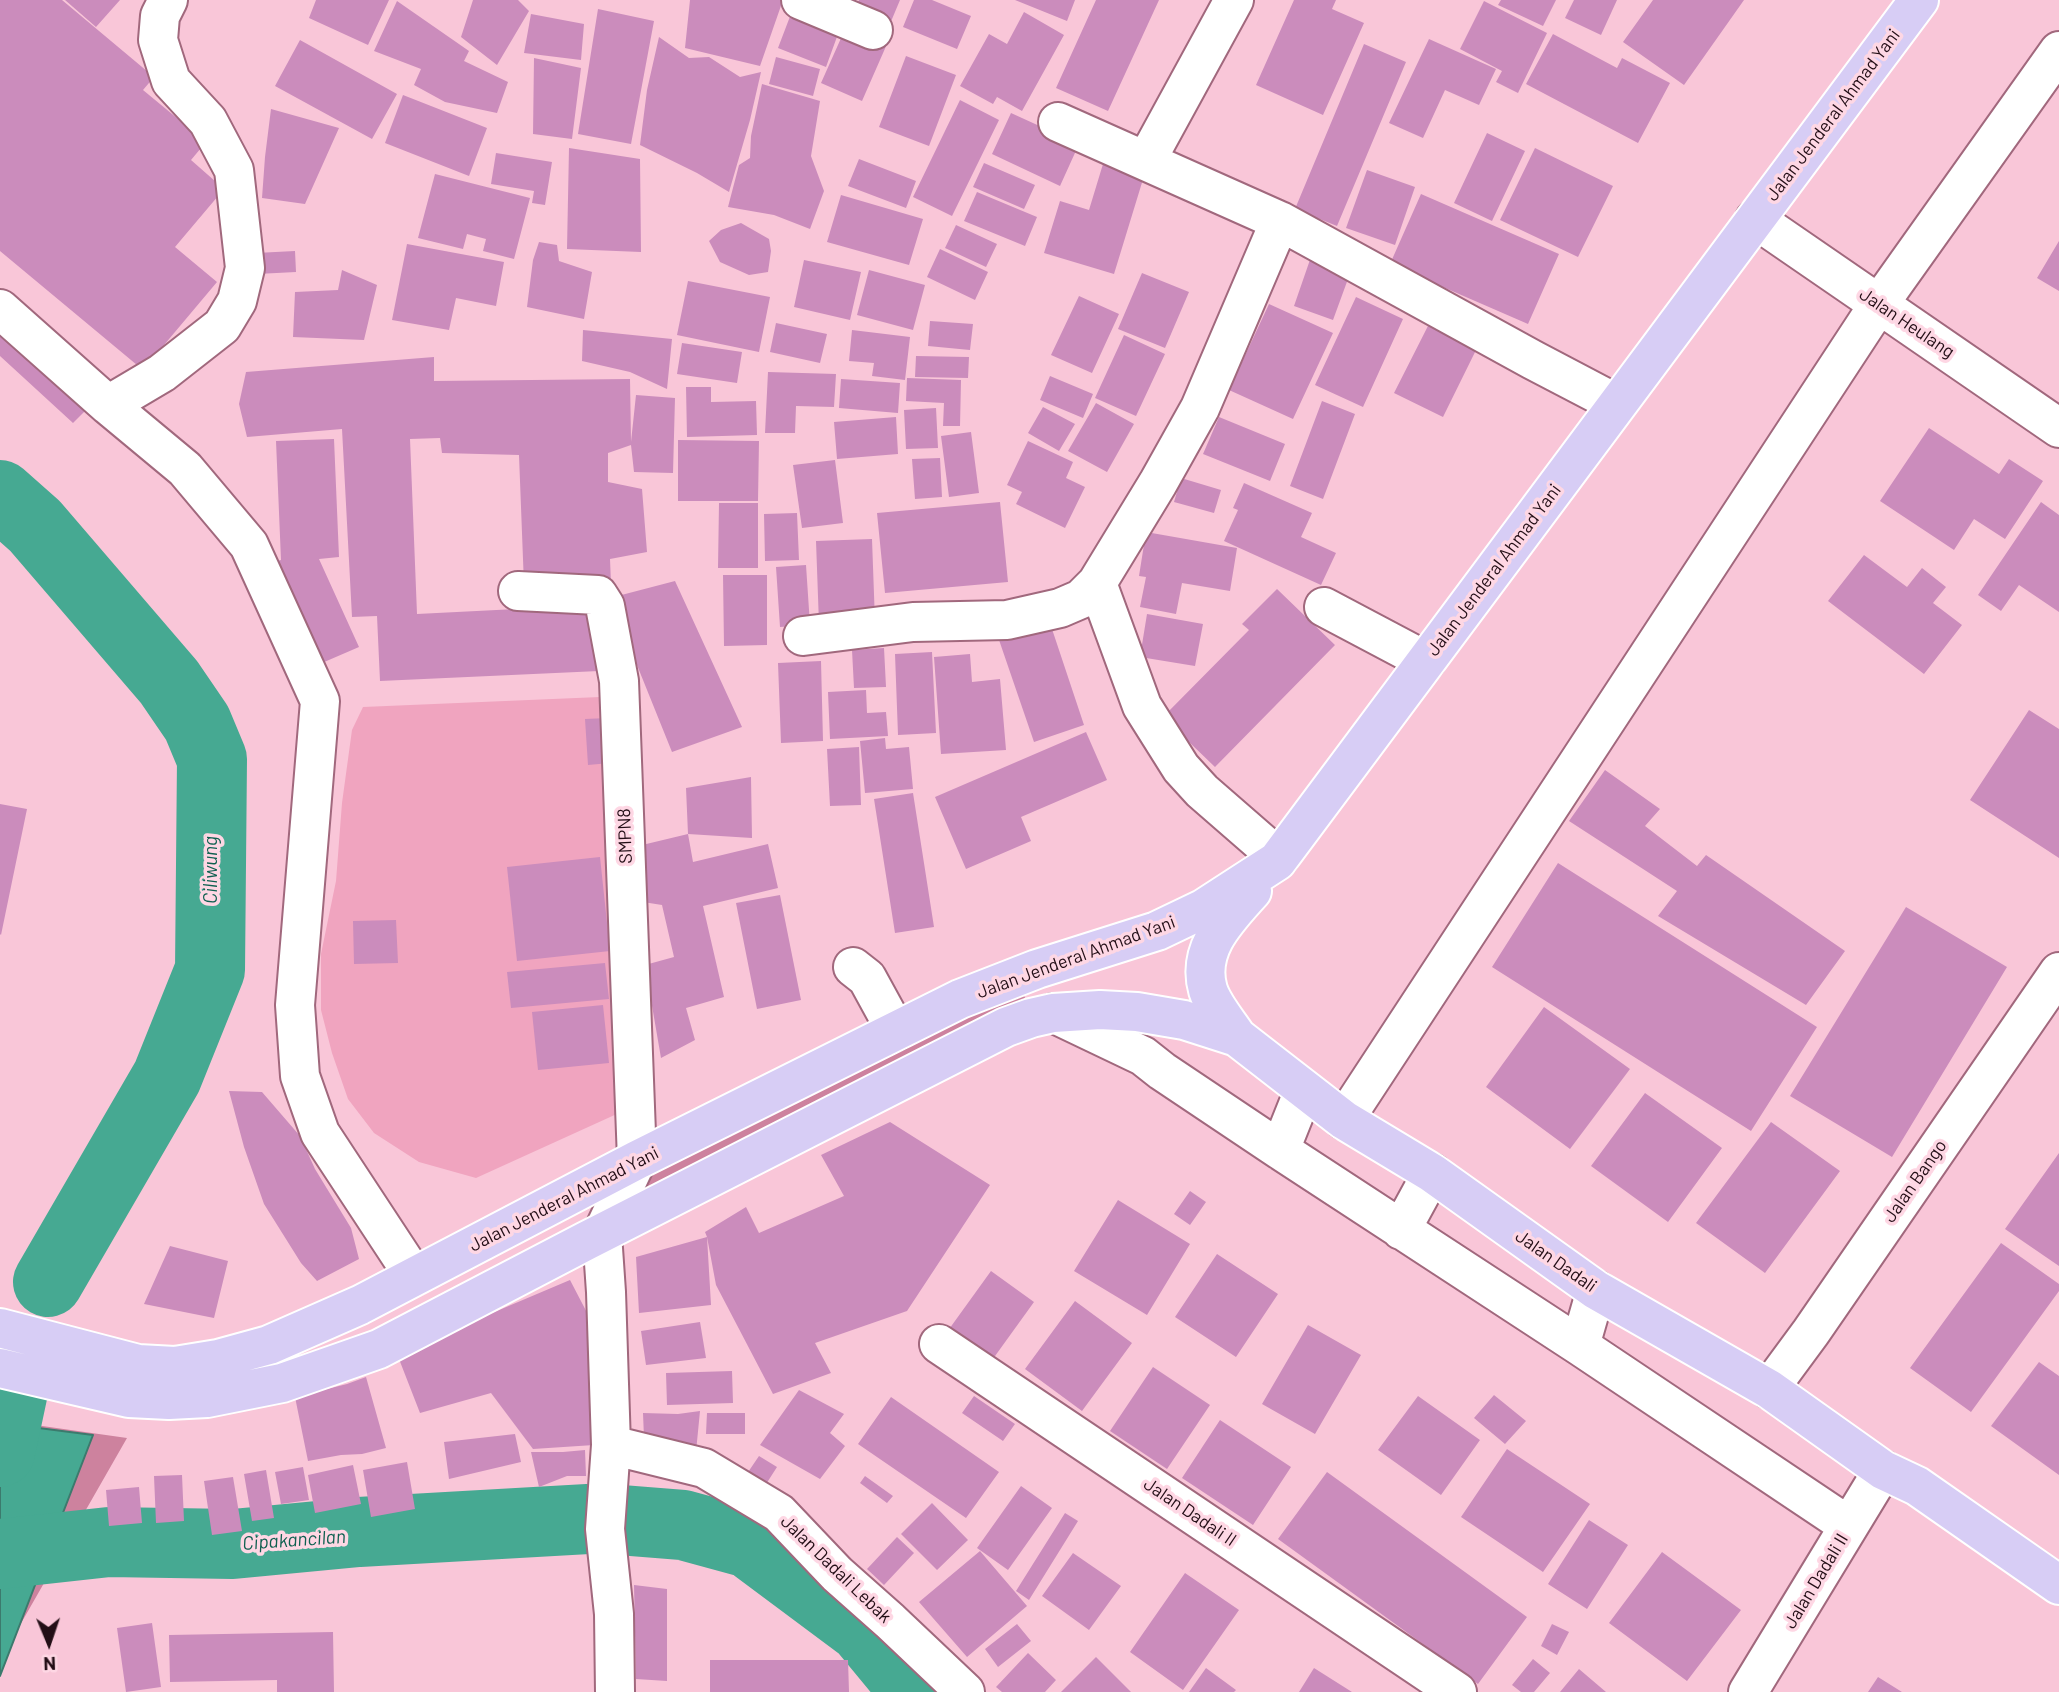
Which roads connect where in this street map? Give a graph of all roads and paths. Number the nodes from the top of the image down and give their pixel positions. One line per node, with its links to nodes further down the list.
1 (168, 0): 14 (street)
2 (802, 0): 5 (street)
3 (1234, 0): 8 (street)
4 (1911, 2): 9 (main road, Jalan Jenderal Ahmad Yani)
5 (873, 30)
6 (2059, 51): 11 (street)
7 (1058, 122): 8 (street)
8 (1146, 161): 10 (street)
9 (1755, 219): 11 (street, Jalan Heulang); 13 (main road, Jalan Jenderal Ahmad Yani)
10 (1280, 222): 13 (street); 16 (street)
11 (1879, 304): 15 (street, Jalan Heulang); 28 (street)
12 (0, 309): 14 (street)
13 (1617, 404): 20 (main road, Jalan Jenderal Ahmad Yani)
14 (108, 405): 34 (street)
15 (2059, 428)
16 (1097, 583): 19 (street); 21 (street)
17 (518, 591): 30 (street, SMPN8)
18 (1324, 607): 20 (street)
19 (803, 636)
20 (1426, 661): 21 (main road, Jalan Jenderal Ahmad Yani)
21 (1278, 860): 25 (main road, Jalan Jenderal Ahmad Yani); 26 (main road)
22 (853, 967): 25 (street)
23 (2059, 972): 43 (street, Jalan Bango)
24 (1042, 1016): 26 (main road, Jalan Dadali); 29 (street); 33 (main road, Jalan Jenderal Ahmad Yani)
25 (896, 1031): 30 (main road, Jalan Jenderal Ahmad Yani)
26 (1237, 1037): 27 (main road, Jalan Dadali)
27 (1304, 1090): 28 (main road, Jalan Dadali); 29 (street)
28 (1344, 1120): 31 (main road, Jalan Dadali)
29 (1280, 1150): 32 (street)
30 (637, 1160): 33 (street); 34 (main road, Jalan Jenderal Ahmad Yani)
31 (1432, 1173): 32 (street); 35 (main road, Jalan Dadali)
32 (1401, 1230): 39 (street)
33 (601, 1234): 40 (main road, Jalan Jenderal Ahmad Yani); 44 (street)
34 (414, 1276): 36 (main road, Jalan Jenderal Ahmad Yani)
35 (1596, 1290): 39 (street); 43 (main road, Jalan Dadali)
36 (360, 1305): 40 (main road); 42 (main road, Jalan Jenderal Ahmad Yani)
37 (0, 1328): 42 (main road, Jalan Jenderal Ahmad Yani)
38 (939, 1344): 48 (street, Jalan Dadali II)
39 (1580, 1346): 46 (street)
40 (379, 1349): 42 (main road, Jalan Jenderal Ahmad Yani)
41 (0, 1368): 42 (main road, Jalan Jenderal Ahmad Yani)
42 (81, 1369)
43 (1769, 1389): 45 (main road, Jalan Dadali)
44 (611, 1445): 49 (street); 50 (street, Jalan Dadali Lebak)
45 (1883, 1470): 46 (street, Jalan Dadali II); 47 (main road, Jalan Dadali)
46 (1849, 1526): 51 (street, Jalan Dadali II)
47 (2059, 1585)
48 (1443, 1688)
49 (615, 1692)
50 (965, 1692)
51 (1748, 1692)

